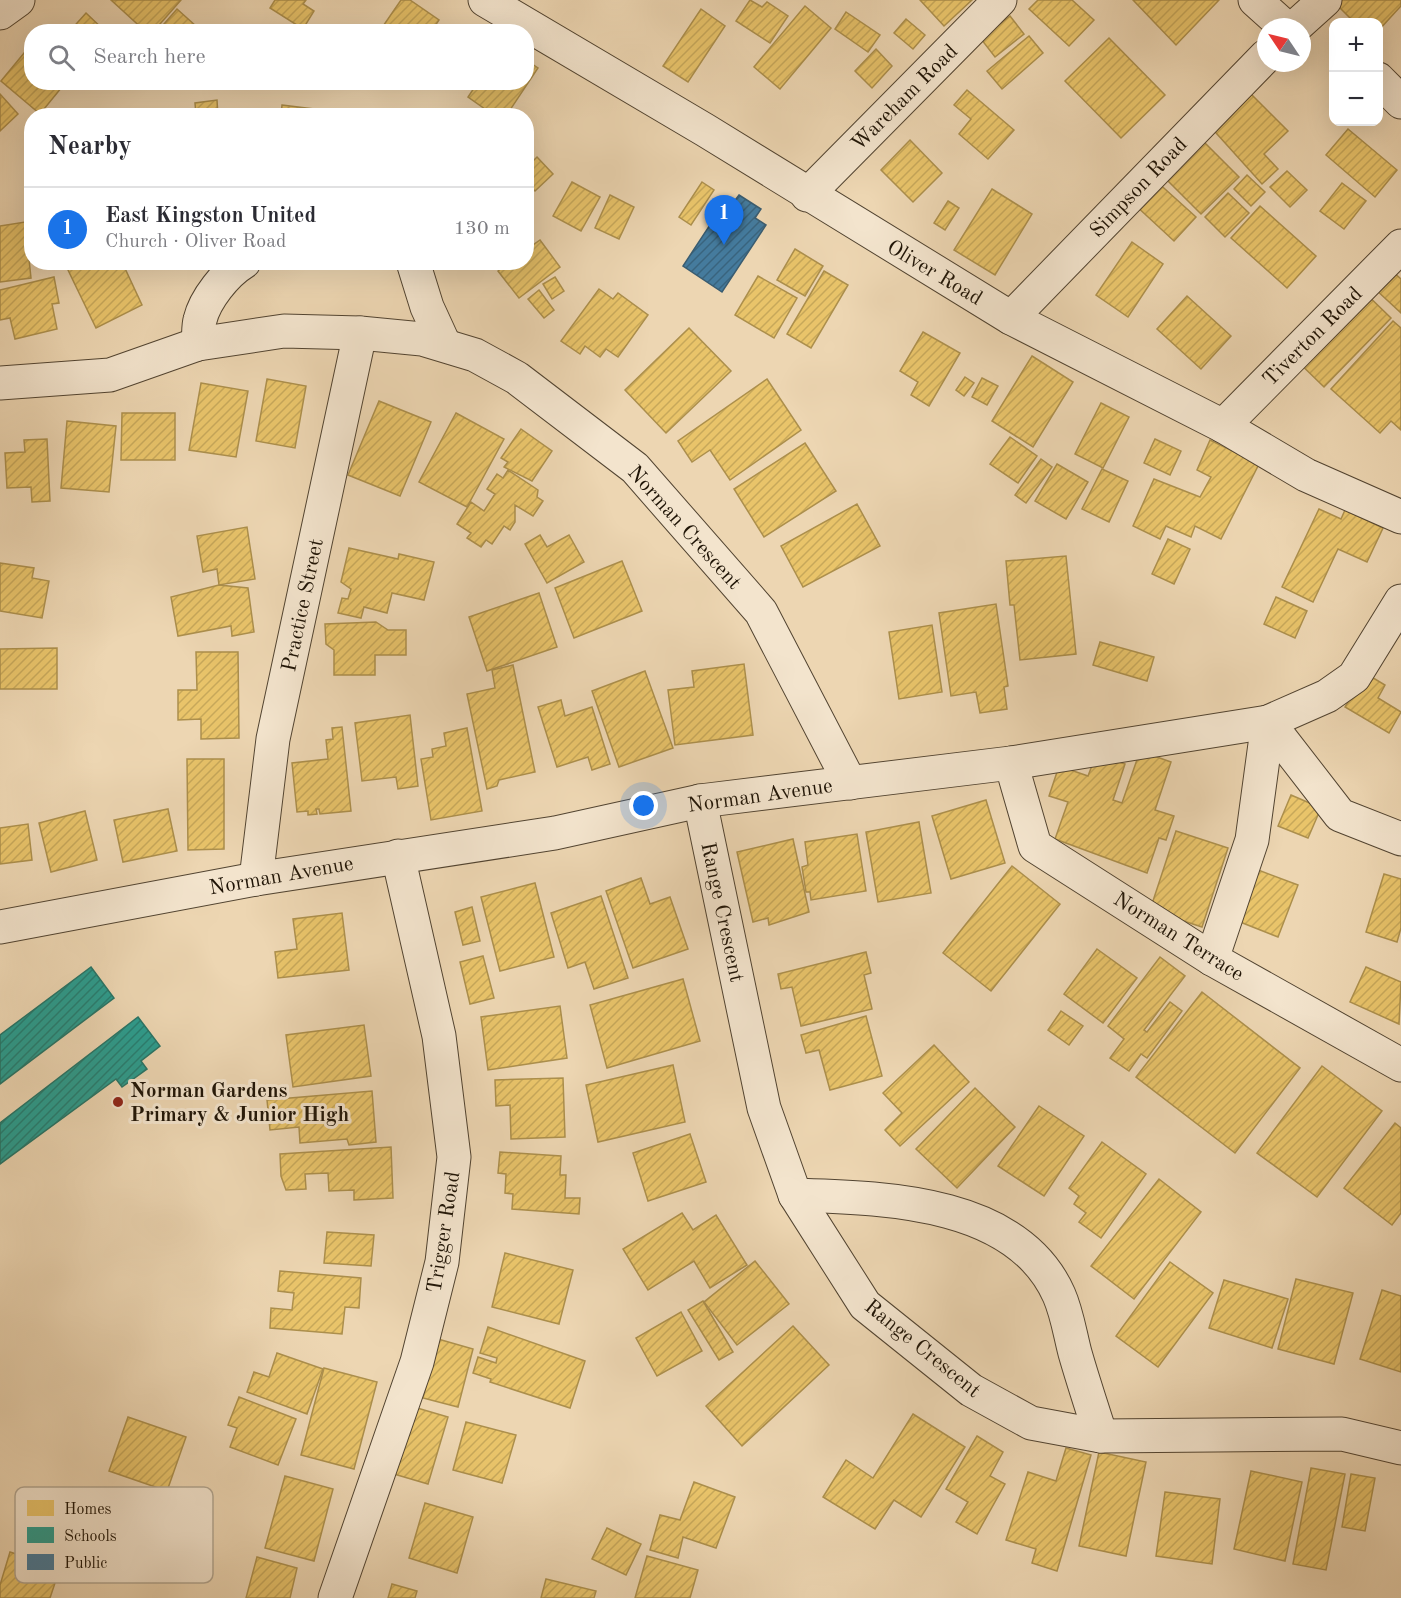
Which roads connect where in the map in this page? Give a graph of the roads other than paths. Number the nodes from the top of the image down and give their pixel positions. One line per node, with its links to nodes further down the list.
1 (18, 0): 5 (street)
2 (1000, 0): 12 (street, Wareham Road)
3 (1255, 0): 6 (street)
4 (492, 2): 7 (street, Oliver Road)
5 (0, 13)
6 (1304, 18)
7 (529, 24)
8 (534, 27): 12 (street, Oliver Road)
9 (1257, 65): 16 (street, Simpson Road)
10 (1383, 84): 11 (street)
11 (1401, 102)
12 (807, 195): 16 (street, Oliver Road)
13 (1401, 246): 21 (street, Tiverton Road)
14 (233, 270): 18 (street)
15 (415, 270): 19 (street)
16 (1011, 318): 21 (street, Oliver Road)
17 (360, 333): 18 (street, Norman Crescent); 19 (street, Norman Crescent); 30 (street, Practice Street)
18 (198, 344): 20 (street, Norman Crescent)
19 (444, 344): 26 (street, Norman Crescent)
20 (0, 383)
21 (1223, 426): 22 (street, Oliver Road)
22 (1401, 517)
23 (1401, 601): 24 (street, Norman Avenue)
24 (1268, 722): 25 (street, Norman Avenue); 28 (street); 32 (street)
25 (1011, 763): 26 (street, Norman Avenue); 32 (street, Norman Terrace)
26 (850, 783): 27 (street, Norman Avenue)
27 (700, 801): 29 (street, Norman Avenue); 34 (street, Range Crescent)
28 (1401, 839)
29 (398, 856): 30 (street, Norman Avenue); 37 (street, Trigger Road)
30 (256, 879): 31 (street, Norman Avenue)
31 (0, 927)
32 (1212, 959): 33 (street, Norman Terrace)
33 (1401, 1065)
34 (795, 1195): 35 (street, Range Crescent); 35 (street)
35 (1101, 1436): 36 (street, Range Crescent)
36 (1401, 1448)
37 (335, 1598)

